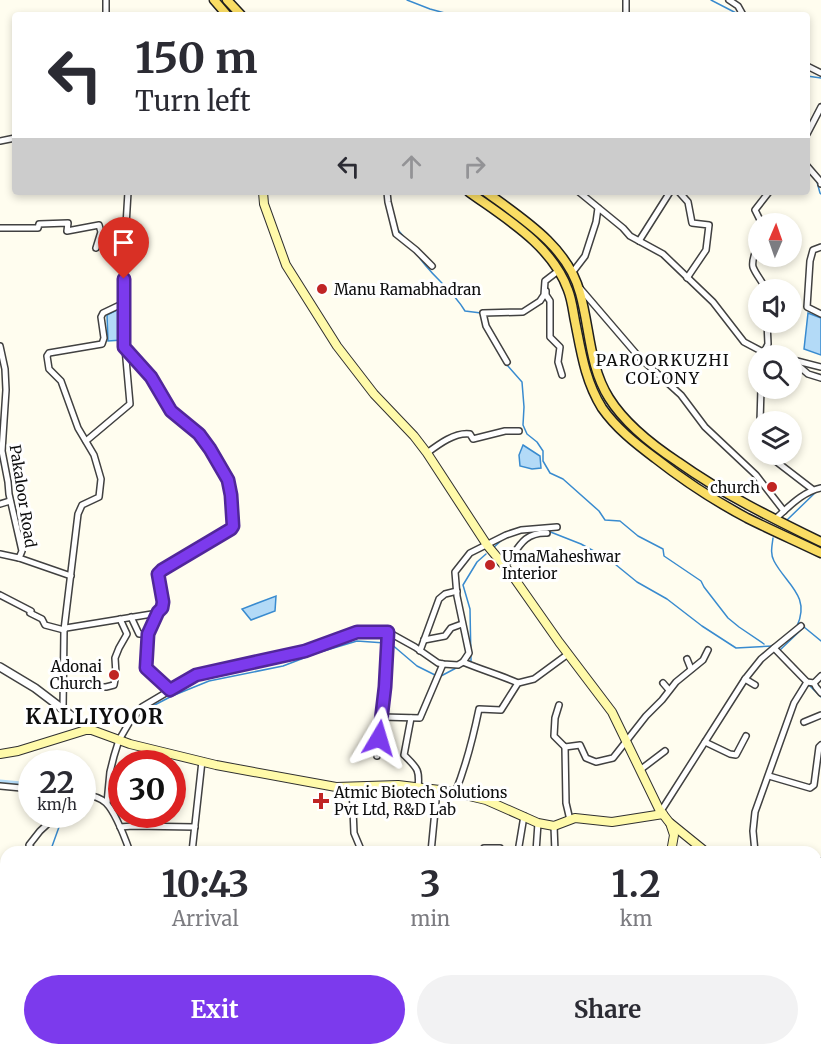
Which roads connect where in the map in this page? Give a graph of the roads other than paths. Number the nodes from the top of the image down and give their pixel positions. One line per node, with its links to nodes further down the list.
1 (214, 0): 4 (main road)
2 (227, 0): 5 (main road)
3 (729, 0): 6 (street)
4 (223, 12)
5 (238, 12)
6 (741, 12)
7 (821, 107): 8 (street)
8 (810, 128)
9 (810, 170): 10 (street)
10 (821, 184)
11 (128, 195): 32 (street)
12 (263, 195): 46 (main road)
13 (387, 195): 26 (street)
14 (473, 195): 27 (main road)
15 (490, 195): 28 (main road)
16 (583, 195): 20 (street)
17 (667, 195): 23 (street)
18 (682, 195): 29 (street)
19 (767, 195): 21 (street)
20 (598, 208): 23 (street); 28 (street)
21 (756, 213)
22 (0, 228): 25 (street)
23 (639, 241): 29 (street)
24 (821, 247): 33 (street)
25 (96, 248)
26 (432, 266)
27 (558, 271): 30 (street); 58 (main road)
28 (572, 273): 31 (main road)
29 (687, 278): 34 (street)
30 (545, 280): 37 (street); 41 (street)
31 (578, 286): 52 (street); 53 (main road)
32 (124, 303): 36 (street); 44 (street)
33 (821, 314)
34 (749, 345)
35 (0, 346): 45 (street, Pakaloor Road)
36 (124, 347): 44 (street); 65 (street)
37 (507, 362)
38 (802, 362): 39 (street)
39 (821, 367)
40 (802, 369): 42 (street)
41 (562, 375)
42 (821, 378)
43 (519, 431): 46 (street)
44 (86, 441): 62 (street)
45 (1, 451): 50 (street, Pakaloor Road)
46 (427, 453): 57 (main road)
47 (781, 465): 49 (street)
48 (821, 488): 49 (street)
49 (812, 489): 52 (street)
50 (10, 501): 51 (street); 60 (street, Pakaloor Road)
51 (0, 504)
52 (784, 511): 53 (street)
53 (775, 519): 56 (main road)
54 (557, 527): 57 (street)
55 (547, 533): 61 (street)
56 (821, 542)
57 (487, 545): 61 (main road); 63 (street)
58 (821, 553)
59 (0, 554): 60 (street, Pakaloor Road)
60 (20, 558): 62 (street)
61 (505, 566): 77 (main road)
62 (71, 576): 70 (street)
63 (457, 591): 68 (street); 73 (street)
64 (0, 595): 70 (street)
65 (158, 612): 66 (street); 72 (street)
66 (131, 617): 67 (street); 72 (street)
67 (120, 619): 70 (street); 90 (street)
68 (462, 624): 73 (street); 79 (street)
69 (801, 626): 74 (street)
70 (64, 630): 90 (street)
71 (388, 632): 76 (street); 91 (street); 97 (street)
72 (148, 634): 91 (street)
73 (424, 640): 76 (street)
74 (774, 648): 84 (street); 88 (street)
75 (708, 650): 82 (street)
76 (420, 651): 80 (street)
77 (568, 654): 86 (street); 103 (main road)
78 (687, 659): 82 (street)
79 (464, 662): 80 (street); 86 (street)
80 (442, 664): 98 (street)
81 (0, 667): 95 (street)
82 (691, 669): 92 (street)
83 (821, 676): 85 (street)
84 (745, 679): 89 (street); 104 (street)
85 (814, 682): 88 (street); 93 (street)
86 (518, 683): 118 (street)
87 (663, 683): 92 (street)
88 (806, 684): 112 (street)
89 (755, 685)
90 (64, 686): 95 (street)
91 (170, 690): 102 (street)
92 (669, 690): 103 (street)
93 (821, 693)
94 (559, 705): 106 (street)
95 (63, 709): 100 (street)
96 (821, 715): 99 (street)
97 (382, 717): 98 (street); 109 (street)
98 (411, 718): 116 (street)
99 (804, 722)
100 (89, 729): 102 (main road); 108 (main road)
101 (746, 736): 104 (street)
102 (119, 740): 110 (main road); 120 (street)
103 (627, 742): 106 (street); 111 (main road)
104 (705, 742): 122 (street)
105 (821, 745): 112 (street)
106 (565, 747): 124 (street)
107 (665, 751): 111 (street)
108 (0, 754)
109 (377, 756)
110 (202, 761): 114 (main road); 129 (street)
111 (640, 770): 122 (main road)
112 (769, 776): 142 (street)
113 (0, 786): 115 (street)
114 (352, 786): 116 (main road); 135 (street)
115 (18, 788)
116 (418, 788): 117 (main road)
117 (437, 790): 118 (main road); 136 (street)
118 (455, 792): 123 (main road)
119 (96, 798): 120 (street)
120 (106, 803): 121 (street)
121 (108, 806)
122 (662, 812): 124 (main road); 125 (main road)
123 (524, 816): 126 (main road); 137 (street)
124 (570, 820): 127 (main road)
125 (669, 822): 140 (main road); 141 (main road)
126 (538, 823): 127 (main road); 138 (street)
127 (554, 826): 139 (street)
128 (186, 827): 129 (street)
129 (195, 827): 134 (street)
130 (44, 828): 132 (street)
131 (122, 828): 133 (street)
132 (30, 846)
133 (128, 846)
134 (193, 846)
135 (359, 846)
136 (432, 846)
137 (519, 846)
138 (536, 846)
139 (555, 846)
140 (672, 846)
141 (699, 846)
142 (754, 846)

